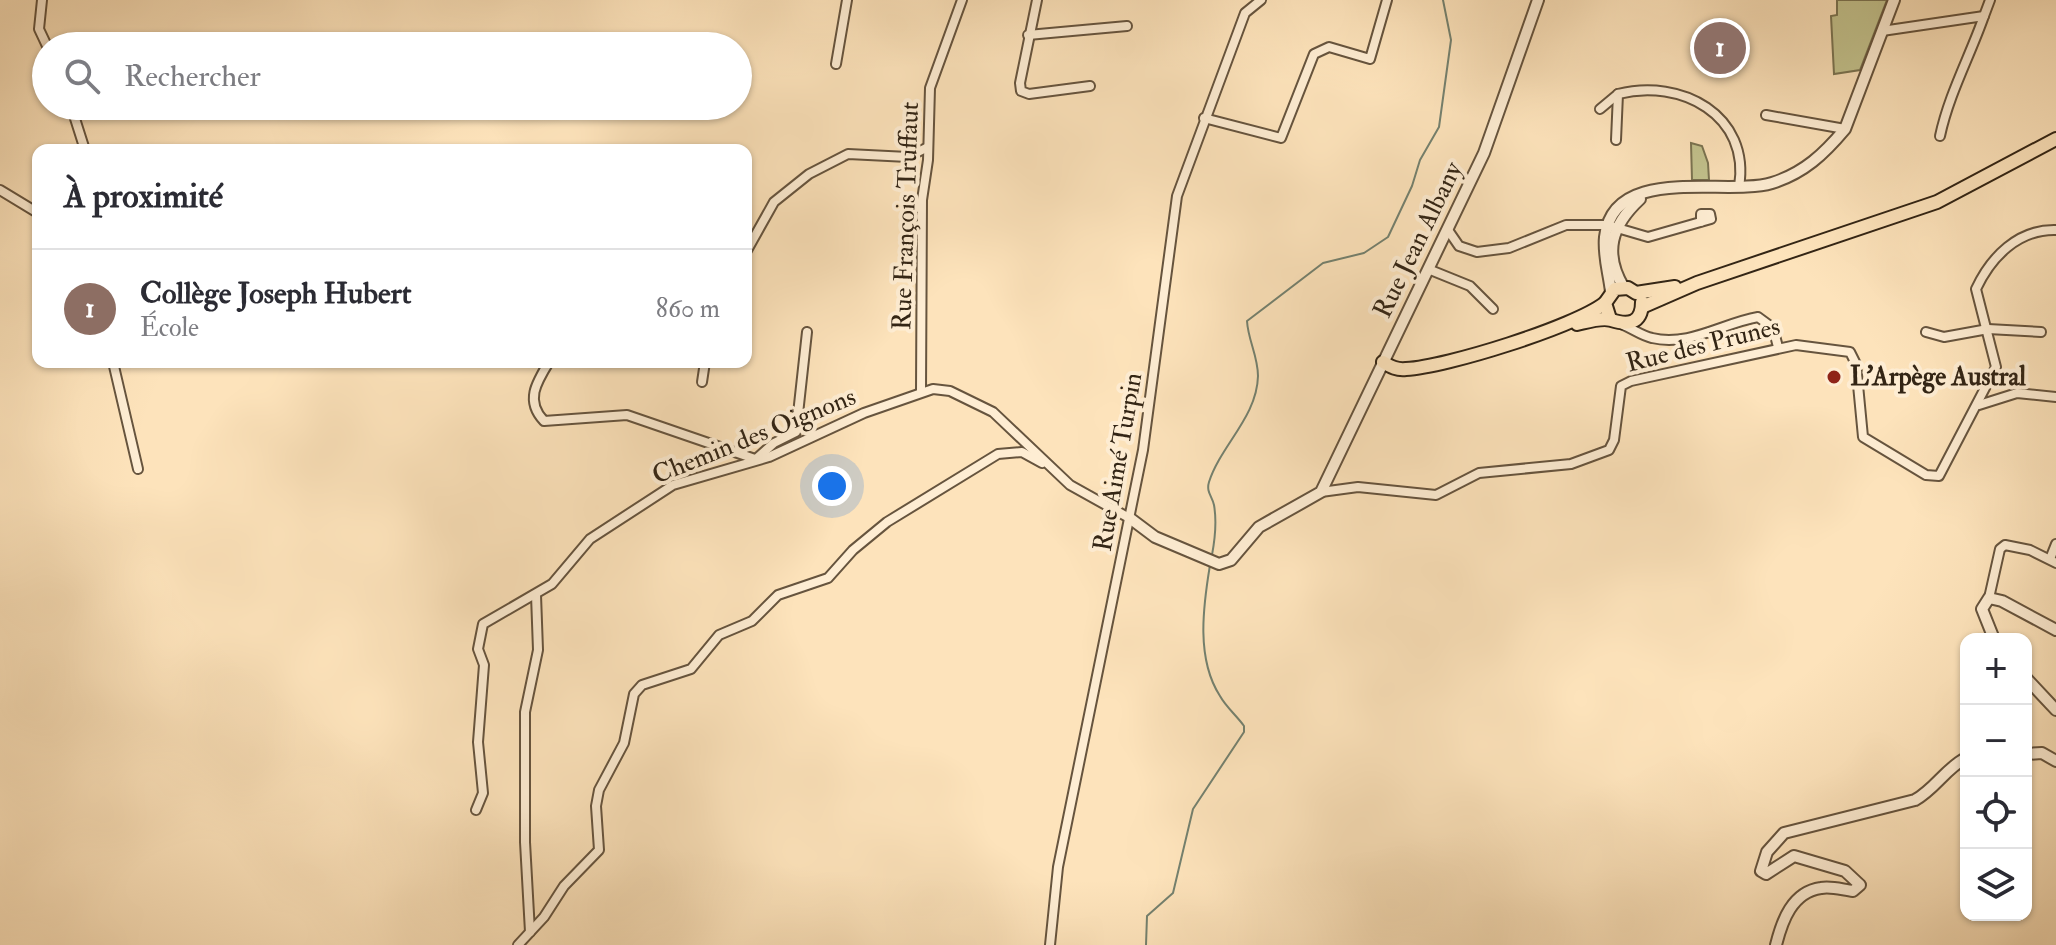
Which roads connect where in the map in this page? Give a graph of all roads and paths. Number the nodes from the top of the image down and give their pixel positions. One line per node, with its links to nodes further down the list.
1 (42, 0): 13 (street)
2 (847, 0): 15 (street)
3 (962, 0): 27 (street, Rue François Truffaut)
4 (1037, 0): 14 (street)
5 (1261, 0): 20 (street, Rue Aimé Turpin)
6 (1387, 0): 20 (street)
7 (1538, 0): 33 (street, Rue Jean Albany)
8 (1990, 0): 10 (street)
9 (1893, 2): 12 (street)
10 (1984, 16): 12 (street); 23 (street)
11 (1127, 26): 14 (street)
12 (1882, 31): 22 (street)
13 (40, 32)
14 (1028, 35): 16 (street)
15 (836, 64)
16 (1090, 86)
17 (1618, 94): 18 (street); 25 (street); 28 (street)
18 (1600, 109)
19 (1766, 115): 22 (street)
20 (1204, 118): 62 (street, Rue Aimé Turpin)
21 (75, 120): 26 (street)
22 (1845, 129): 28 (street)
23 (1940, 136)
24 (2056, 139): 37 (main road)
25 (1616, 140)
26 (83, 144)
27 (926, 148): 35 (street); 55 (street, Rue François Truffaut)
28 (1739, 187): 32 (street)
29 (0, 190): 30 (street)
30 (32, 209)
31 (1701, 222): 32 (street)
32 (1611, 227): 33 (street); 38 (street)
33 (1448, 230): 36 (street, Rue Jean Albany)
34 (2056, 230): 44 (street, Rue des Prunes)
35 (752, 241)
36 (1428, 269): 39 (street); 50 (street, Rue Jean Albany)
37 (1697, 283): 38 (main road); 40 (main road)
38 (1619, 294): 40 (main road); 41 (main road); 43 (main road)
39 (1493, 309)
40 (1641, 311): 42 (main road); 48 (street)
41 (1610, 319): 42 (main road); 43 (main road)
42 (1623, 325): 48 (street)
43 (1554, 327): 50 (main road)
44 (1988, 329): 46 (street); 47 (street); 57 (street, Rue des Prunes)
45 (807, 332): 58 (street)
46 (1926, 332)
47 (2041, 332)
48 (1655, 339): 49 (street)
49 (1778, 347): 57 (street, Rue des Prunes); 61 (street, Rue des Prunes)
50 (1383, 362): 61 (street, Rue Jean Albany)
51 (114, 368): 60 (street)
52 (545, 368): 58 (street)
53 (704, 368): 54 (street)
54 (702, 382)
55 (921, 392): 58 (street, Chemin des Oignons); 59 (street, Chemin des Oignons)
56 (2056, 397): 57 (street)
57 (1979, 405)
58 (756, 459): 65 (street, Chemin des Oignons)
59 (1046, 465): 62 (street, Chemin des Oignons); 75 (street)
60 (138, 469)
61 (1321, 492): 62 (street, Rue des Prunes)
62 (1131, 519): 77 (street, Rue Aimé Turpin)
63 (2056, 544): 64 (street)
64 (2053, 561): 66 (street)
65 (536, 595): 74 (street, Chemin des Oignons); 75 (street)
66 (1989, 598): 67 (street); 68 (street)
67 (2056, 630)
68 (1992, 633)
69 (2032, 684): 70 (street)
70 (2056, 710)
71 (2032, 754): 73 (street)
72 (1960, 761): 78 (street)
73 (2056, 761)
74 (476, 810)
75 (530, 932): 76 (street)
76 (518, 945)
77 (1050, 945)
78 (1776, 945)

